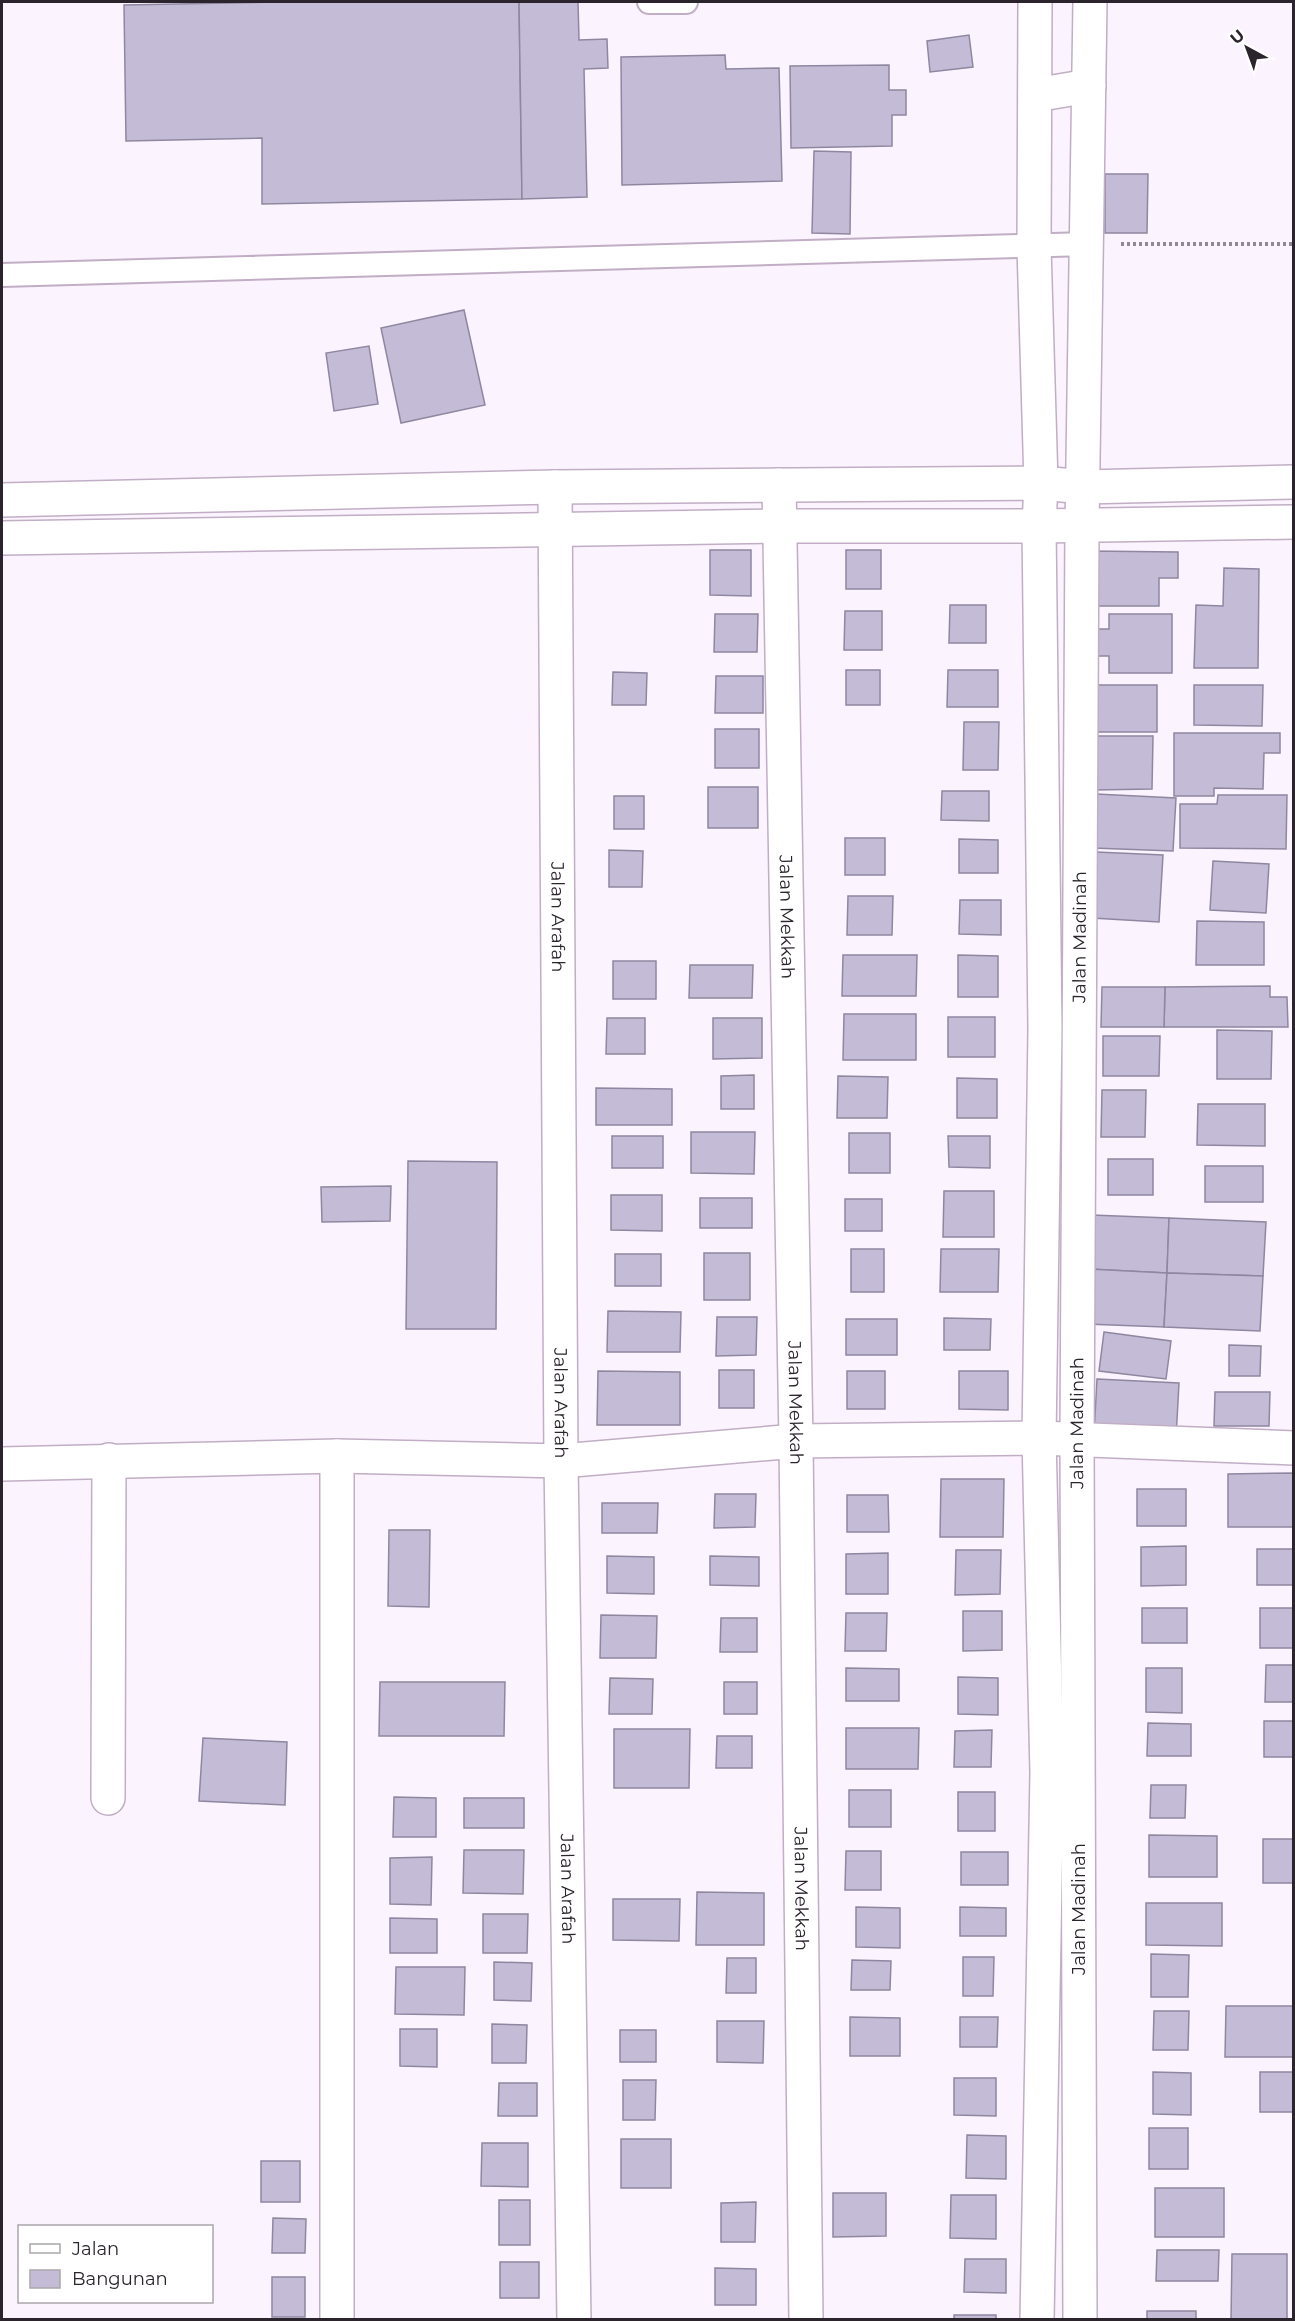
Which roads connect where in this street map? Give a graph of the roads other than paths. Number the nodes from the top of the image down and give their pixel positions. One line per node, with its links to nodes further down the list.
1 (649, 2): 2 (lane)
2 (686, 2)
3 (1035, 2): 6 (street, Jalan Madinah)
4 (1090, 2): 5 (street, Jalan Madinah)
5 (1089, 86): 6 (street); 7 (street, Jalan Madinah)
6 (1035, 95): 8 (street, Jalan Madinah)
7 (1088, 244): 8 (lane); 14 (street, Jalan Madinah)
8 (1034, 247): 9 (lane); 11 (street, Jalan Madinah)
9 (2, 275)
10 (1293, 482): 14 (street)
11 (1041, 483): 12 (street); 14 (street); 18 (street, Jalan Madinah)
12 (779, 485): 13 (street); 17 (street, Jalan Mekkah)
13 (555, 487): 15 (street); 20 (street, Jalan Arafah)
14 (1084, 487): 19 (street, Jalan Madinah)
15 (2, 500)
16 (1293, 522): 19 (street)
17 (779, 526): 18 (street); 20 (street); 24 (street, Jalan Mekkah)
18 (1039, 526): 19 (street); 22 (street, Jalan Madinah)
19 (1082, 526): 23 (street, Jalan Madinah)
20 (556, 531): 21 (street); 28 (street, Jalan Arafah)
21 (2, 538)
22 (1039, 1437): 23 (street); 24 (street); 34 (street, Jalan Madinah)
23 (1077, 1438): 25 (street); 35 (street, Jalan Madinah)
24 (796, 1441): 28 (street); 33 (street, Jalan Mekkah)
25 (1293, 1448)
26 (337, 1456): 27 (street); 28 (street); 31 (street)
27 (109, 1460): 29 (street); 30 (street)
28 (561, 1461): 32 (street, Jalan Arafah)
29 (2, 1464)
30 (108, 1798)
31 (337, 2319)
32 (574, 2319)
33 (806, 2319)
34 (1037, 2319)
35 (1080, 2319)

